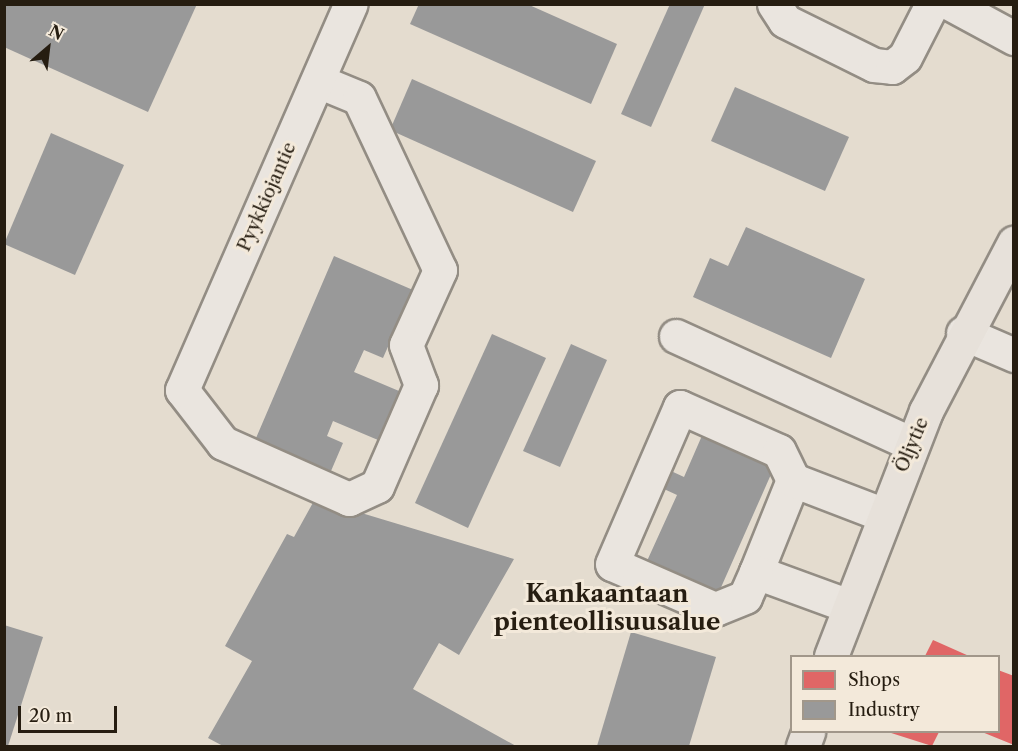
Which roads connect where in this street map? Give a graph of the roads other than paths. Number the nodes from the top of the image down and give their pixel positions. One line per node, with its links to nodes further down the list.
1 (351, 4): 6 (street, Pyykkiojantie)
2 (774, 4): 3 (street)
3 (932, 4)
4 (951, 4): 5 (street)
5 (1014, 38)
6 (318, 81): 6 (street, Pyykkiojantie)
7 (1014, 243): 8 (main road, Öljytie)
8 (963, 333): 10 (street); 11 (main road, Öljytie)
9 (676, 336): 11 (street)
10 (1014, 355)
11 (912, 444): 13 (main road, Öljytie)
12 (793, 480): 13 (street); 14 (street); 14 (street)
13 (884, 515): 15 (main road, Öljytie)
14 (756, 572): 15 (street)
15 (849, 606): 16 (main road, Öljytie)
16 (832, 655)

